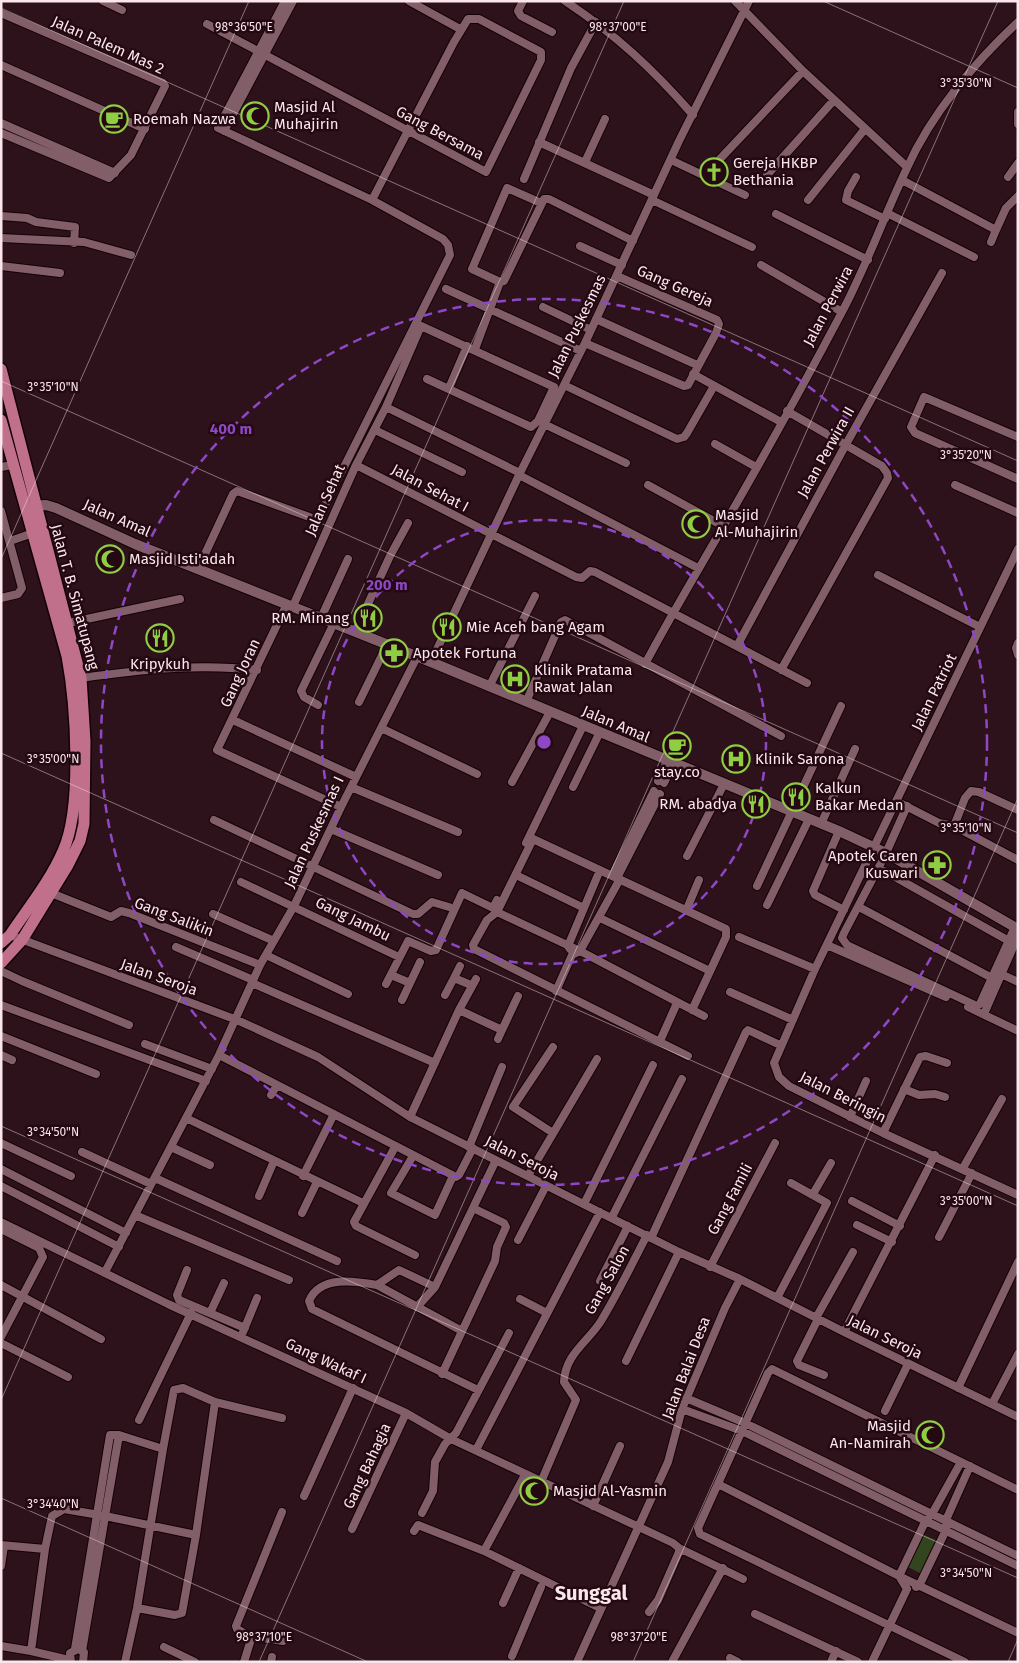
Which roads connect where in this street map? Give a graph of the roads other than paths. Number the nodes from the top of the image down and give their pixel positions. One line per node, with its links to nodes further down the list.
1 (103, 1): 9 (street)
2 (285, 1): 12 (street)
3 (293, 1): 12 (street)
4 (409, 1): 16 (street)
5 (523, 1): 17 (street)
6 (564, 1): 13 (street)
7 (735, 1): 10 (street)
8 (749, 1): 10 (street, Jalan Puskesmas)
9 (122, 10)
10 (744, 12): 20 (street); 23 (street, Jalan Puskesmas)
11 (1, 13): 27 (street, Jalan Palem Mas 2)
12 (282, 13): 18 (street)
13 (596, 22): 23 (street); 31 (street)
14 (207, 24): 18 (street, Gang Bersama)
15 (1017, 26): 36 (street, Jalan Perwira)
16 (460, 29): 29 (street); 29 (street, Gang Bersama)
17 (552, 32)
18 (262, 53): 29 (street, Gang Bersama); 46 (street)
19 (1, 65): 27 (street)
20 (802, 72): 21 (street); 33 (street)
21 (834, 100): 28 (street); 38 (street)
22 (1018, 112): 26 (street)
23 (692, 115): 32 (street, Jalan Puskesmas)
24 (606, 119): 34 (street)
25 (1, 123): 37 (street)
26 (1018, 124)
27 (144, 130): 37 (street, Jalan Palem Mas 2)
28 (864, 130): 36 (street); 47 (street)
29 (408, 132): 46 (street)
30 (1, 133): 37 (street)
31 (539, 142): 34 (street); 41 (street)
32 (671, 160): 43 (street); 45 (street, Jalan Puskesmas)
33 (719, 160)
34 (585, 162): 45 (street)
35 (1018, 163): 40 (street)
36 (907, 167): 42 (street, Jalan Perwira)
37 (115, 173)
38 (767, 175)
39 (856, 177): 51 (street)
40 (1008, 177)
41 (524, 179)
42 (902, 180): 51 (street, Jalan Perwira); 52 (street)
43 (745, 195)
44 (1018, 196): 52 (street)
45 (653, 197): 54 (street, Jalan Puskesmas); 58 (street)
46 (372, 200): 115 (street)
47 (808, 200)
48 (541, 203): 54 (street); 68 (street); 68 (street)
49 (776, 214): 61 (street)
50 (1, 216): 56 (street)
51 (886, 216): 60 (street); 61 (street, Jalan Perwira)
52 (996, 230): 55 (street)
53 (1, 238): 56 (street)
54 (633, 241): 62 (street, Jalan Puskesmas)
55 (991, 242)
56 (74, 243): 59 (street)
57 (580, 246): 62 (street)
58 (752, 247)
59 (131, 255)
60 (974, 257)
61 (868, 260): 72 (street, Jalan Perwira)
62 (622, 265): 67 (street, Jalan Puskesmas)
63 (761, 265): 72 (street)
64 (1, 266): 65 (street)
65 (60, 273)
66 (942, 273): 94 (street, Jalan Perwira II)
67 (617, 276): 73 (street, Jalan Puskesmas); 79 (street, Gang Gereja)
68 (500, 282): 71 (street)
69 (446, 289): 71 (street)
70 (543, 307): 74 (street)
71 (490, 309): 77 (street); 78 (street)
72 (842, 312): 87 (street, Jalan Perwira)
73 (596, 319): 74 (street, Jalan Puskesmas); 79 (street)
74 (591, 330): 75 (street, Jalan Puskesmas)
75 (585, 343): 78 (street, Jalan Puskesmas); 81 (street)
76 (466, 346): 77 (street); 85 (street); 86 (street, Jalan Sehat)
77 (475, 350): 84 (street)
78 (581, 351): 84 (street, Jalan Puskesmas)
79 (697, 365): 81 (street)
80 (1, 369): 104 (main road, Jalan T. B. Simatupang)
81 (693, 374): 83 (street)
82 (427, 379): 85 (street)
83 (714, 386): 84 (street); 89 (street)
84 (560, 387): 85 (street); 90 (street, Jalan Puskesmas)
85 (449, 388)
86 (386, 407): 91 (street, Jalan Sehat); 100 (street)
87 (787, 411): 89 (street, Jalan Perwira); 94 (street)
88 (1, 420): 97 (main road, Jalan T. B. Simatupang)
89 (781, 422): 98 (street, Jalan Perwira)
90 (544, 424): 95 (street); 100 (street, Jalan Puskesmas)
91 (375, 430): 96 (street, Jalan Sehat); 99 (street)
92 (1018, 437): 101 (street)
93 (715, 444): 98 (street)
94 (845, 446): 129 (street, Jalan Perwira II); 135 (street)
95 (626, 463)
96 (356, 465): 110 (street, Jalan Sehat I); 120 (street, Jalan Sehat)
97 (7, 466): 104 (main road, Jalan T. B. Simatupang)
98 (756, 467): 108 (street, Jalan Perwira)
99 (462, 472)
100 (520, 474): 110 (street, Jalan Puskesmas); 114 (street)
101 (1018, 479)
102 (648, 485): 108 (street)
103 (955, 485): 106 (street)
104 (31, 505): 109 (main road, Jalan T. B. Simatupang); 115 (street, Jalan Amal)
105 (1, 511): 111 (street)
106 (1018, 513)
107 (408, 523): 126 (street)
108 (723, 526): 114 (street, Jalan Perwira)
109 (37, 532): 111 (street); 123 (main road, Jalan T. B. Simatupang); 150 (main road, Jalan T. B. Simatupang)
110 (490, 534): 121 (street, Jalan Sehat I); 132 (street, Jalan Puskesmas)
111 (10, 541): 118 (street)
112 (1018, 549): 125 (street, Jalan Patriot)
113 (348, 559): 122 (street)
114 (698, 568): 121 (street, Jalan Perwira)
115 (198, 569): 120 (street, Jalan Amal)
116 (878, 575): 125 (street)
117 (535, 596): 138 (street)
118 (1, 598)
119 (180, 599): 123 (street)
120 (290, 605): 122 (street, Jalan Amal); 134 (street, Gang Joran)
121 (672, 613): 129 (street, Jalan Sehat I); 133 (street, Jalan Perwira)
122 (321, 618): 124 (street, Jalan Amal)
123 (68, 623): 136 (main road, Jalan T. B. Simatupang)
124 (334, 623): 126 (street, Jalan Amal); 141 (street)
125 (980, 627): 160 (street, Jalan Patriot)
126 (355, 632): 128 (street, Jalan Amal)
127 (1018, 643): 130 (street)
128 (386, 645): 131 (street, Jalan Amal); 139 (street)
129 (737, 646): 135 (street, Jalan Sehat I)
130 (1018, 655)
131 (417, 657): 132 (street, Jalan Amal); 146 (street, Jalan Puskesmas I)
132 (431, 662): 138 (street, Jalan Amal)
133 (646, 664): 140 (street); 148 (street)
134 (256, 670): 136 (street); 144 (street, Gang Joran)
135 (781, 670): 137 (street, Jalan Sehat I)
136 (81, 678): 150 (main road, Jalan T. B. Simatupang)
137 (806, 683)
138 (489, 687): 140 (street, Jalan Amal)
139 (358, 702)
140 (526, 702): 143 (street, Jalan Amal)
141 (318, 705)
142 (841, 706): 164 (street)
143 (550, 712): 145 (street, Jalan Amal); 154 (street)
144 (233, 720): 153 (street); 162 (street, Gang Joran)
145 (583, 726): 147 (street, Jalan Amal); 208 (street)
146 (381, 728): 152 (street); 153 (street, Jalan Puskesmas I)
147 (600, 732): 151 (street, Jalan Amal); 157 (street)
148 (780, 736)
149 (855, 749): 167 (street)
150 (80, 759): 184 (main road, Jalan T. B. Simatupang); 196 (main road, Jalan T. B. Simatupang)
151 (670, 763): 155 (street); 156 (street, Jalan Amal)
152 (477, 774)
153 (356, 777): 158 (street, Jalan Puskesmas I)
154 (512, 782)
155 (661, 782)
156 (724, 784): 164 (street, Jalan Amal); 173 (street)
157 (573, 787)
158 (351, 788): 162 (street, Jalan Puskesmas I); 171 (street)
159 (656, 792): 180 (street)
160 (896, 801): 161 (street); 172 (street, Jalan Patriot)
161 (907, 806): 168 (street); 174 (street)
162 (341, 807): 169 (street, Jalan Puskesmas I)
163 (1018, 810): 168 (street)
164 (793, 812): 165 (street, Jalan Amal); 183 (street)
165 (808, 819): 167 (street, Jalan Amal); 185 (street)
166 (214, 820): 176 (street)
167 (821, 824): 170 (street, Jalan Amal)
168 (954, 826): 175 (street)
169 (331, 829): 176 (street, Jalan Puskesmas I); 178 (street)
170 (839, 831): 172 (street, Jalan Amal); 190 (street)
171 (458, 832)
172 (874, 846): 174 (street, Jalan Amal); 190 (street, Jalan Beringin)
173 (687, 856)
174 (882, 860): 188 (street); 195 (street, Jalan Amal); 199 (street)
175 (1018, 860)
176 (314, 866): 186 (street, Jalan Puskesmas I); 187 (street)
177 (600, 870): 179 (street); 180 (street); 189 (street)
178 (438, 875)
179 (516, 875): 189 (street); 192 (street)
180 (616, 878): 191 (street); 194 (street)
181 (699, 880): 191 (street)
182 (241, 882): 186 (street, Gang Jambu)
183 (757, 886)
184 (52, 893): 198 (main road, Jalan T. B. Simatupang); 211 (street, Gang Salikin)
185 (767, 905)
186 (294, 906): 200 (street, Jalan Puskesmas I); 208 (street, Gang Jambu)
187 (449, 907)
188 (859, 907): 219 (street); 219 (street)
189 (584, 908): 203 (street)
190 (844, 910): 202 (street, Jalan Beringin)
191 (686, 911): 215 (street)
192 (497, 912): 203 (street); 224 (street)
193 (213, 914): 200 (street)
194 (600, 918): 205 (street); 215 (street)
195 (1017, 931): 199 (street); 216 (street)
196 (10, 935): 198 (street, Jalan Seroja); 201 (main road, Jalan T. B. Simatupang)
197 (739, 937): 213 (street)
198 (22, 940): 210 (main road, Jalan T. B. Simatupang); 236 (street, Jalan Seroja)
199 (1009, 940): 219 (street)
200 (274, 941): 206 (street, Jalan Puskesmas I)
201 (1, 943)
202 (827, 945): 213 (street, Jalan Beringin); 234 (street)
203 (568, 946): 205 (street); 207 (street)
204 (176, 947): 220 (street)
205 (580, 951): 207 (street); 230 (street)
206 (266, 955): 211 (street, Jalan Puskesmas I); 226 (street)
207 (572, 955): 224 (street)
208 (399, 957): 217 (street)
209 (420, 962): 223 (street)
210 (1, 963)
211 (260, 965): 220 (street, Jalan Puskesmas I)
212 (460, 966): 218 (street)
213 (815, 969): 237 (street, Jalan Beringin)
214 (1, 971): 238 (street)
215 (710, 971): 233 (street)
216 (1001, 974): 221 (street); 234 (street)
217 (391, 975): 222 (street); 223 (street)
218 (454, 978): 227 (street); 232 (street)
219 (992, 978)
220 (253, 981): 236 (street, Jalan Puskesmas I); 252 (street)
221 (1018, 982)
222 (386, 984)
223 (410, 984): 229 (street)
224 (556, 991): 243 (street)
225 (730, 992): 237 (street)
226 (348, 994)
227 (445, 995)
228 (518, 996): 239 (street)
229 (402, 1000)
230 (677, 1003): 233 (street); 243 (street)
231 (1, 1006): 259 (street)
232 (459, 1010): 239 (street); 252 (street)
233 (692, 1010): 235 (street)
234 (984, 1014): 240 (street)
235 (704, 1016)
236 (237, 1020): 248 (street, Jalan Puskesmas I); 268 (street, Jalan Seroja)
237 (792, 1020): 245 (street, Jalan Beringin)
238 (129, 1025)
239 (502, 1030): 242 (street)
240 (1018, 1031)
241 (1, 1036): 257 (street)
242 (498, 1039)
243 (660, 1041): 249 (street)
244 (145, 1044): 256 (street)
245 (780, 1044): 267 (street, Jalan Beringin); 313 (street, Gang Salon)
246 (553, 1047): 270 (street)
247 (1, 1055): 251 (street)
248 (219, 1055): 256 (street, Jalan Puskesmas I); 261 (street)
249 (688, 1056)
250 (597, 1059): 270 (street)
251 (12, 1060)
252 (436, 1063): 268 (street)
253 (947, 1063): 262 (street)
254 (653, 1065): 301 (street)
255 (502, 1067): 276 (street)
256 (212, 1069): 259 (street, Jalan Puskesmas I)
257 (96, 1074)
258 (682, 1079): 306 (street)
259 (206, 1081): 269 (street, Jalan Puskesmas I)
260 (866, 1081): 267 (street)
261 (277, 1084): 263 (street); 266 (street)
262 (904, 1089): 264 (street); 271 (street)
263 (271, 1095)
264 (945, 1097)
265 (1002, 1099): 284 (street)
266 (334, 1114): 275 (street); 288 (street)
267 (850, 1116): 271 (street, Jalan Beringin)
268 (410, 1117): 276 (street, Jalan Seroja)
269 (186, 1118): 274 (street, Jalan Puskesmas I); 281 (street)
270 (553, 1133): 290 (street)
271 (883, 1133): 278 (street, Jalan Beringin)
272 (1, 1143): 287 (street)
273 (775, 1144): 323 (street, Gang Famili)
274 (171, 1147): 283 (street); 291 (street, Jalan Puskesmas I)
275 (395, 1147): 279 (street); 300 (street)
276 (471, 1148): 280 (street, Jalan Seroja); 289 (street)
277 (82, 1152): 291 (street)
278 (935, 1155): 284 (street, Jalan Beringin); 310 (street)
279 (413, 1156): 289 (street); 289 (street)
280 (496, 1160): 290 (street, Jalan Seroja); 302 (street)
281 (274, 1162): 288 (street); 298 (street)
282 (831, 1163): 296 (street)
283 (210, 1165)
284 (963, 1168): 286 (street, Jalan Beringin)
285 (1, 1169): 312 (street)
286 (972, 1173): 297 (street, Jalan Beringin); 314 (street)
287 (71, 1176)
288 (303, 1176): 292 (street)
289 (453, 1176)
290 (528, 1176): 295 (street, Jalan Seroja)
291 (153, 1181): 305 (street, Jalan Puskesmas I); 321 (street)
292 (317, 1182): 300 (street); 304 (street)
293 (790, 1183): 296 (street)
294 (1, 1186): 317 (street)
295 (546, 1186): 301 (street, Jalan Seroja); 315 (street)
296 (813, 1194): 335 (street)
297 (1018, 1195)
298 (259, 1196)
299 (852, 1201): 310 (street)
300 (363, 1203): 320 (street)
301 (584, 1204): 303 (street, Jalan Seroja)
302 (475, 1208): 332 (street); 343 (street)
303 (600, 1212): 306 (street, Jalan Seroja); 340 (street)
304 (302, 1213)
305 (135, 1215): 312 (street, Jalan Puskesmas I); 327 (street)
306 (612, 1217): 309 (street, Jalan Seroja)
307 (1, 1222): 325 (street, Gang Wakaf I)
308 (857, 1225): 316 (street)
309 (628, 1226): 313 (street, Jalan Seroja); 328 (street)
310 (900, 1226): 316 (street)
311 (1, 1229): 333 (street)
312 (126, 1232): 317 (street, Jalan Puskesmas I)
313 (649, 1236): 318 (street, Jalan Seroja); 379 (street, Gang Salon)
314 (939, 1237)
315 (518, 1240)
316 (892, 1242): 344 (street)
317 (119, 1247): 325 (street, Jalan Puskesmas I)
318 (679, 1252): 323 (street, Jalan Seroja); 351 (street)
319 (853, 1252): 341 (street)
320 (415, 1255)
321 (337, 1261)
322 (1018, 1262): 357 (street)
323 (710, 1266): 326 (street, Jalan Seroja)
324 (187, 1270): 339 (street)
325 (105, 1272): 338 (street, Gang Wakaf I)
326 (740, 1279): 335 (street, Jalan Seroja); 359 (street, Jalan Balai Desa)
327 (290, 1280)
328 (600, 1281)
329 (224, 1282): 339 (street)
330 (1, 1285): 333 (street)
331 (377, 1285): 332 (street); 337 (street); 353 (street)
332 (435, 1287): 337 (street)
333 (23, 1296): 347 (street); 348 (street)
334 (256, 1298): 342 (street)
335 (777, 1298): 341 (street, Jalan Seroja)
336 (520, 1299): 340 (street)
337 (417, 1307): 343 (street)
338 (191, 1313): 346 (street, Gang Wakaf I); 367 (street)
339 (210, 1313): 342 (street)
340 (548, 1313): 374 (street)
341 (817, 1319): 344 (street, Jalan Seroja); 354 (street)
342 (245, 1328): 346 (street)
343 (462, 1331): 353 (street)
344 (844, 1332): 352 (street, Jalan Seroja)
345 (509, 1333): 358 (street)
346 (242, 1336): 356 (street, Gang Wakaf I)
347 (1, 1337)
348 (101, 1339)
349 (1, 1343): 355 (street)
350 (1018, 1354): 361 (street)
351 (626, 1361)
352 (908, 1364): 357 (street, Jalan Seroja); 363 (street)
353 (442, 1374): 358 (street)
354 (824, 1375)
355 (68, 1377)
356 (353, 1388): 364 (street, Gang Wakaf I); 382 (street)
357 (958, 1388): 361 (street, Jalan Seroja)
358 (478, 1390): 371 (street)
359 (686, 1398): 362 (street, Jalan Balai Desa); 368 (street)
360 (215, 1402): 366 (street); 373 (street); 396 (street)
361 (992, 1404): 365 (street, Jalan Seroja)
362 (682, 1409): 369 (street); 392 (street, Jalan Balai Desa)
363 (885, 1411)
364 (406, 1413): 371 (street, Gang Wakaf I); 393 (street, Gang Bahagia)
365 (1018, 1417)
366 (282, 1418)
367 (139, 1420)
368 (746, 1423): 369 (street); 375 (street); 377 (street)
369 (742, 1431): 377 (street); 380 (street)
370 (120, 1435): 373 (street); 387 (street); 388 (street)
371 (451, 1439): 374 (street, Gang Wakaf I); 385 (street)
372 (620, 1446): 383 (street)
373 (163, 1449): 391 (street)
374 (476, 1450): 378 (street, Gang Wakaf I)
375 (962, 1462): 376 (street); 386 (street)
376 (970, 1466): 381 (street); 390 (street)
377 (834, 1472): 386 (street); 389 (street)
378 (525, 1475): 379 (street, Gang Wakaf I); 400 (street)
379 (541, 1482): 383 (street, Gang Wakaf I)
380 (718, 1484): 406 (street); 416 (street)
381 (1018, 1490)
382 (304, 1496)
383 (593, 1506): 392 (street, Gang Wakaf I)
384 (282, 1512): 418 (street)
385 (422, 1513)
386 (932, 1514): 389 (street); 390 (street)
387 (96, 1515): 388 (street); 399 (street); 422 (street)
388 (105, 1516): 391 (street); 422 (street)
389 (926, 1520): 394 (street); 406 (street)
390 (946, 1520): 394 (street); 401 (street)
391 (149, 1525): 396 (street); 412 (street)
392 (639, 1527): 398 (street, Gang Wakaf I); 413 (street, Jalan Balai Desa)
393 (352, 1530)
394 (946, 1530): 403 (street); 408 (street)
395 (414, 1531): 400 (street)
396 (196, 1535): 412 (street)
397 (3, 1546): 399 (street); 402 (street)
398 (679, 1548): 405 (street, Gang Wakaf I); 414 (street)
399 (45, 1549): 423 (street)
400 (484, 1551): 404 (street)
401 (1018, 1556)
402 (1, 1566)
403 (1018, 1566)
404 (519, 1568): 411 (street); 413 (street)
405 (723, 1568): 407 (street, Gang Wakaf I); 433 (street)
406 (899, 1576): 408 (street); 410 (street)
407 (743, 1579)
408 (919, 1586): 410 (street); 417 (street)
409 (541, 1587): 425 (street)
410 (907, 1588): 416 (street)
411 (503, 1603)
412 (136, 1608): 429 (street)
413 (600, 1608): 432 (street, Jalan Balai Desa)
414 (649, 1612)
415 (755, 1614): 424 (street)
416 (890, 1625): 437 (street); 438 (street)
417 (1018, 1633)
418 (252, 1636): 419 (street); 431 (street)
419 (283, 1641)
420 (1, 1646): 423 (street)
421 (164, 1647): 430 (street)
422 (79, 1650): 427 (street); 428 (street)
423 (31, 1651): 427 (street)
424 (836, 1651): 435 (street); 436 (street)
425 (512, 1656)
426 (730, 1658): 434 (street)
427 (70, 1661)
428 (84, 1662)
429 (124, 1662)
430 (195, 1662)
431 (244, 1662)
432 (577, 1662)
433 (672, 1662)
434 (738, 1662)
435 (831, 1662)
436 (858, 1662)
437 (872, 1662)
438 (965, 1662)

